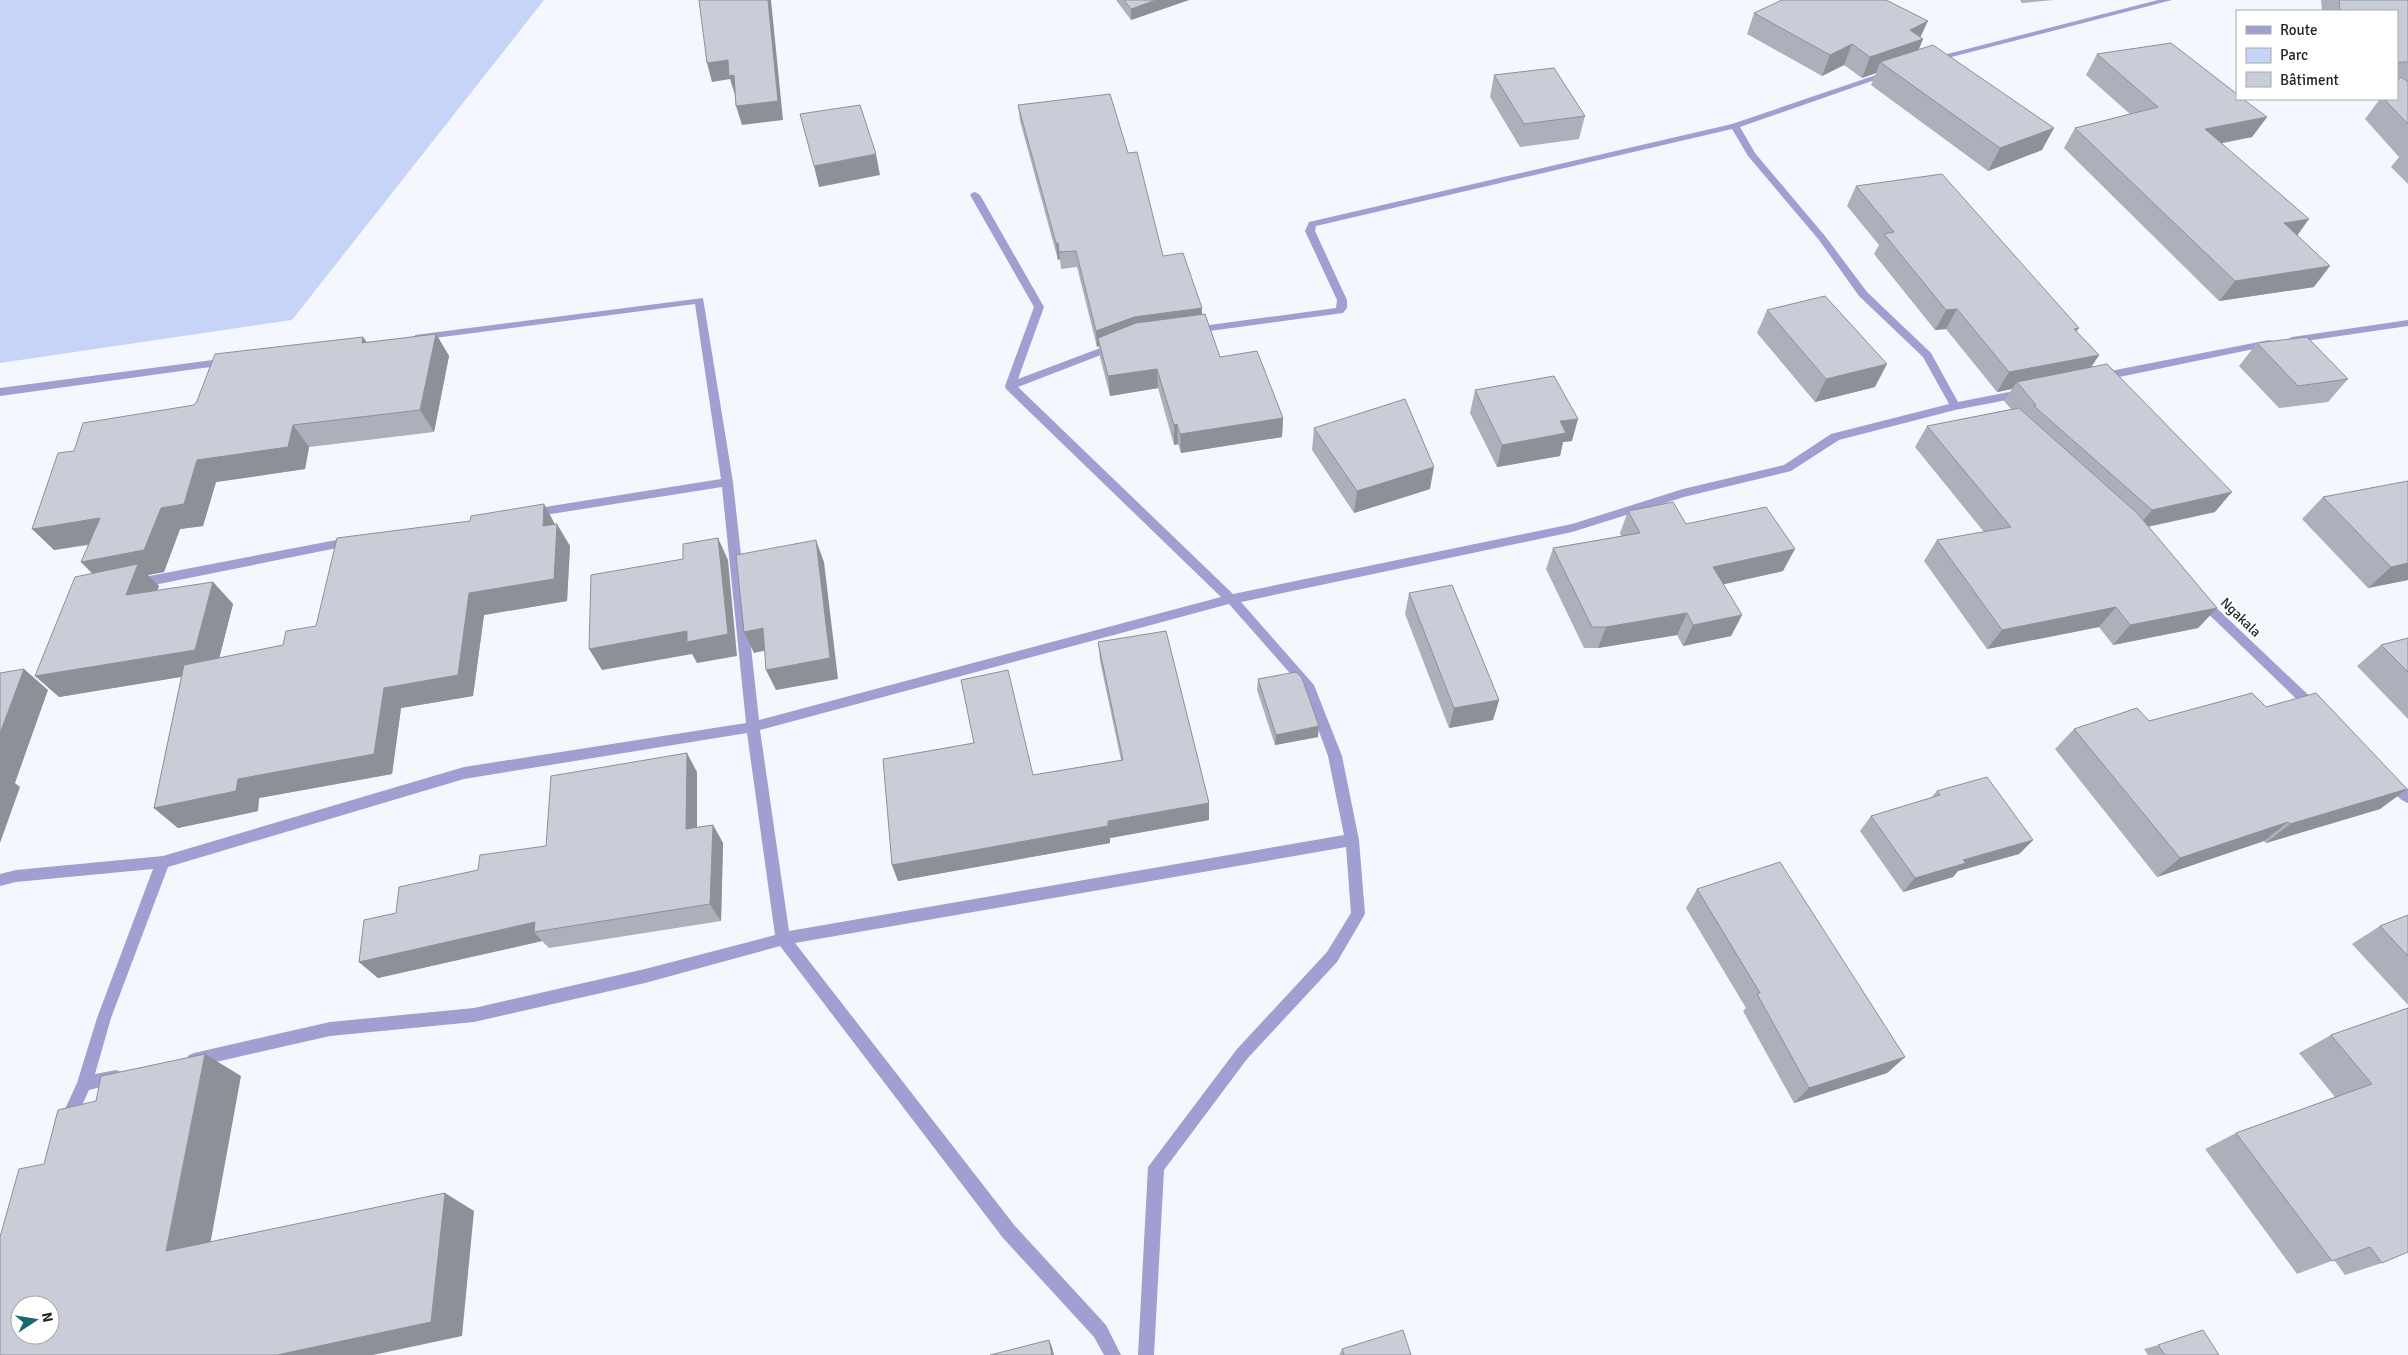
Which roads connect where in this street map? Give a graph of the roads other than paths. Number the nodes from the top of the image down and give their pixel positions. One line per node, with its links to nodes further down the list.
1 (2168, 0): 2 (street)
2 (1918, 64)
3 (1900, 70): 4 (street)
4 (1735, 126): 7 (street); 16 (street)
5 (975, 195): 12 (street)
6 (2408, 323): 11 (street)
7 (1184, 332)
8 (404, 339): 18 (street)
9 (1126, 342): 12 (street)
10 (236, 361): 14 (street)
11 (2088, 380)
12 (1010, 386): 23 (street)
13 (2041, 389): 15 (street)
14 (0, 392)
15 (1984, 401): 16 (street); 17 (street)
16 (1955, 406): 23 (street)
17 (1998, 414)
18 (727, 482): 19 (street); 25 (street)
19 (522, 514)
20 (365, 539): 21 (street)
21 (125, 586)
22 (2194, 594): 24 (street, Ngakala)
23 (1231, 599): 25 (street); 28 (street)
24 (2323, 716)
25 (753, 728): 29 (street); 31 (street)
26 (2380, 770): 27 (street)
27 (2408, 797)
28 (1352, 840): 31 (street); 37 (street)
29 (163, 862): 30 (street); 34 (street)
30 (0, 880)
31 (783, 939): 32 (street); 36 (street)
32 (179, 1063)
33 (132, 1074): 34 (street)
34 (84, 1084): 35 (street)
35 (61, 1136)
36 (1113, 1355)
37 (1146, 1355)

